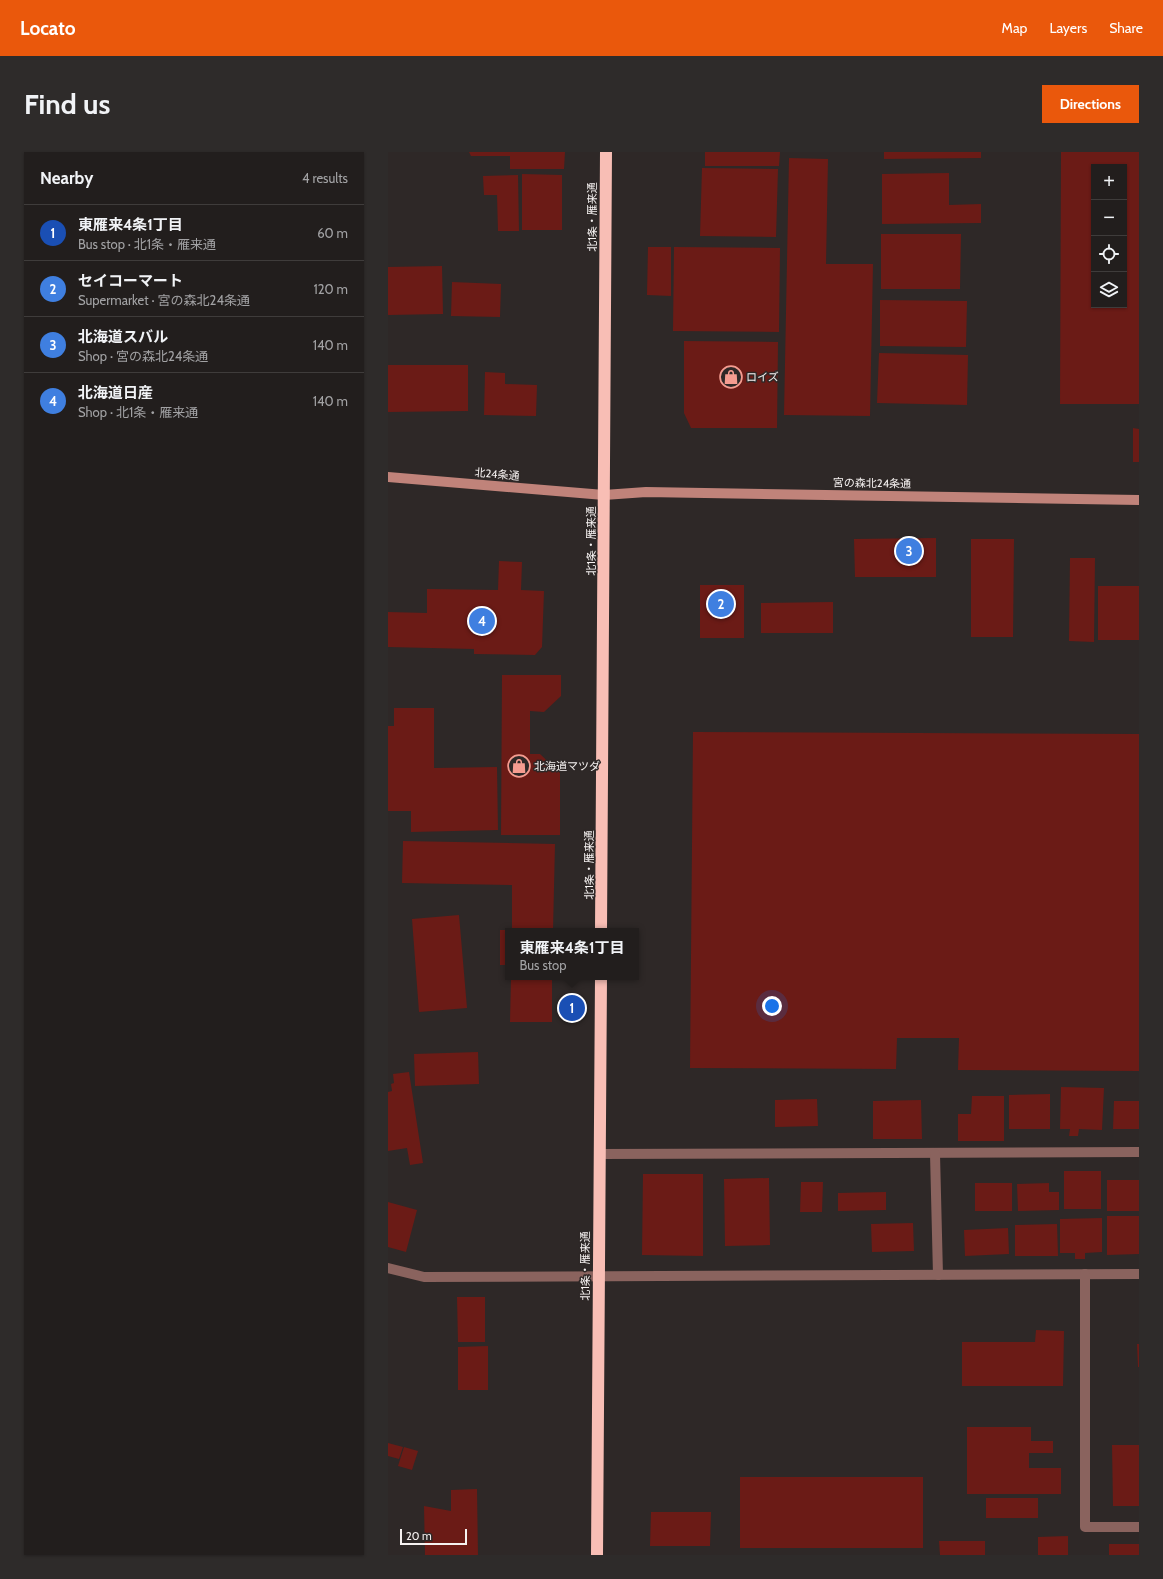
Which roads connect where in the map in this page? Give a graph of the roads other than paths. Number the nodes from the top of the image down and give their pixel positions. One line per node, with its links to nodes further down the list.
1 (606, 152): 3 (highway, 北1条・雁来通)
2 (388, 476): 3 (street, 北24条通)
3 (604, 495): 4 (street, 宮の森北24条通); 5 (highway, 北1条・雁来通)
4 (1139, 500)
5 (601, 928)
6 (601, 980): 8 (highway, 北1条・雁来通)
7 (1139, 1152): 9 (street)
8 (600, 1154): 9 (street); 14 (highway, 北1条・雁来通)
9 (935, 1154): 13 (street)
10 (388, 1268): 14 (street)
11 (1085, 1274): 12 (street); 13 (street); 15 (street)
12 (1139, 1274)
13 (938, 1275): 14 (street)
14 (598, 1276): 16 (highway, 北1条・雁来通)
15 (1139, 1527)
16 (597, 1555)

